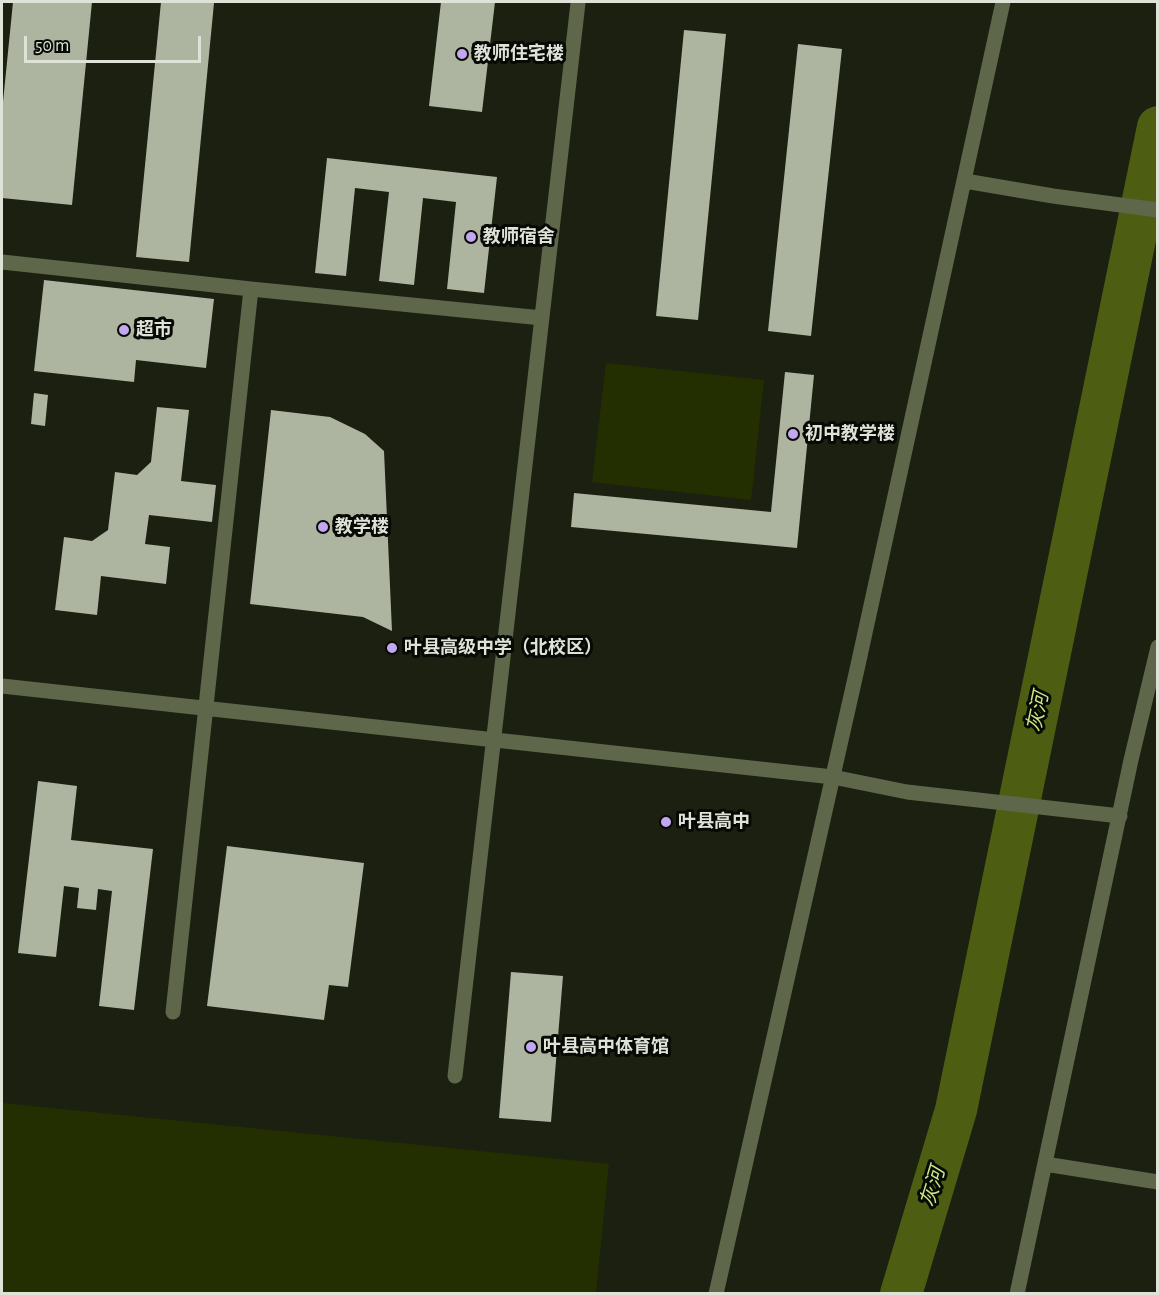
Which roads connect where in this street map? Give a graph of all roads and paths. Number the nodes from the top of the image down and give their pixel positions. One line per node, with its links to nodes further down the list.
1 (1003, 2): 3 (street)
2 (579, 3): 7 (street)
3 (965, 181): 4 (street); 12 (street)
4 (1158, 210)
5 (2, 262): 6 (street)
6 (251, 289): 7 (street); 10 (street)
7 (542, 318): 11 (street)
8 (1158, 647): 13 (street)
9 (2, 686): 10 (street)
10 (206, 708): 11 (street); 14 (street)
11 (494, 740): 12 (street); 15 (street)
12 (833, 777): 13 (street); 18 (street)
13 (1120, 816): 16 (street)
14 (173, 1012)
15 (455, 1076)
16 (1045, 1164): 17 (street); 19 (street)
17 (1158, 1182)
18 (716, 1293)
19 (1017, 1293)

